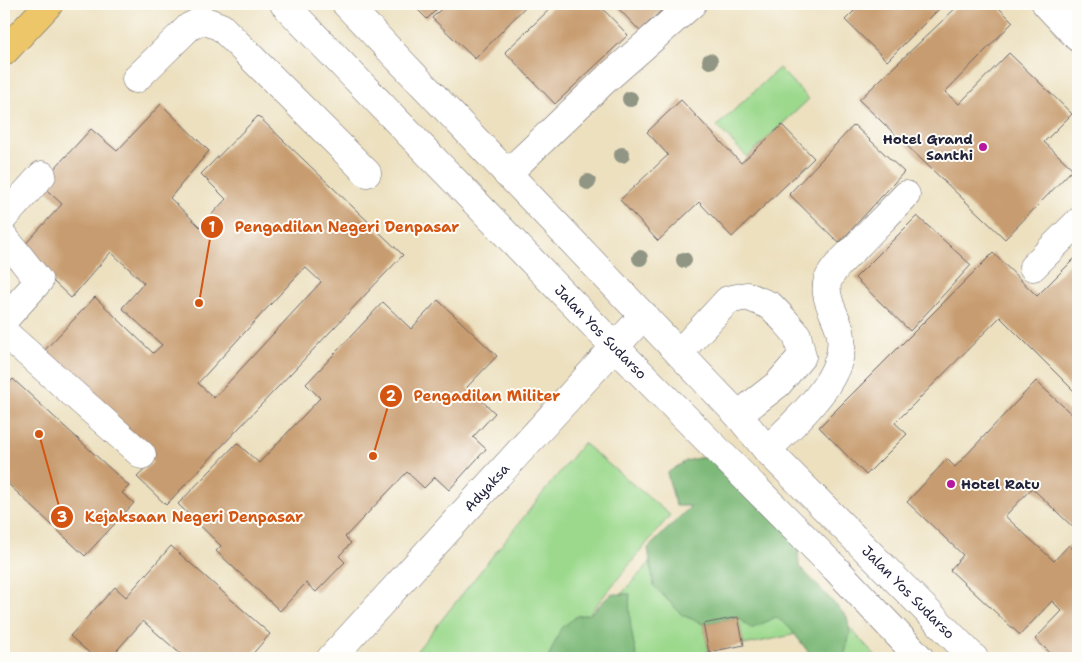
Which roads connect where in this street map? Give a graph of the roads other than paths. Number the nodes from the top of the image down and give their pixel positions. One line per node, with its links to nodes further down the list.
1 (49, 4): 7 (main road)
2 (284, 4): 20 (street, Jalan Yos Sudarso)
3 (346, 4): 10 (street, Jalan Yos Sudarso)
4 (692, 4): 10 (street)
5 (1046, 4): 6 (street)
6 (1078, 38)
7 (4, 52)
8 (136, 79): 9 (street)
9 (366, 173)
10 (507, 174): 17 (street, Jalan Yos Sudarso)
11 (42, 175): 13 (street)
12 (906, 195): 23 (street)
13 (4, 217)
14 (1078, 222): 16 (street)
15 (4, 237): 18 (street)
16 (1033, 267)
17 (644, 315): 20 (street, Adyaksa); 21 (street, Jalan Yos Sudarso)
18 (4, 320)
19 (4, 332): 24 (street)
20 (615, 347): 26 (street, Jalan Yos Sudarso); 27 (street, Adyaksa)
21 (679, 353): 22 (street, Jalan Yos Sudarso); 22 (street)
22 (738, 415): 23 (street, Jalan Yos Sudarso)
23 (767, 450): 25 (street, Jalan Yos Sudarso)
24 (142, 455)
25 (859, 542): 26 (street); 29 (street, Jalan Yos Sudarso)
26 (835, 568): 28 (street, Jalan Yos Sudarso)
27 (330, 658)
28 (920, 658)
29 (974, 658)

